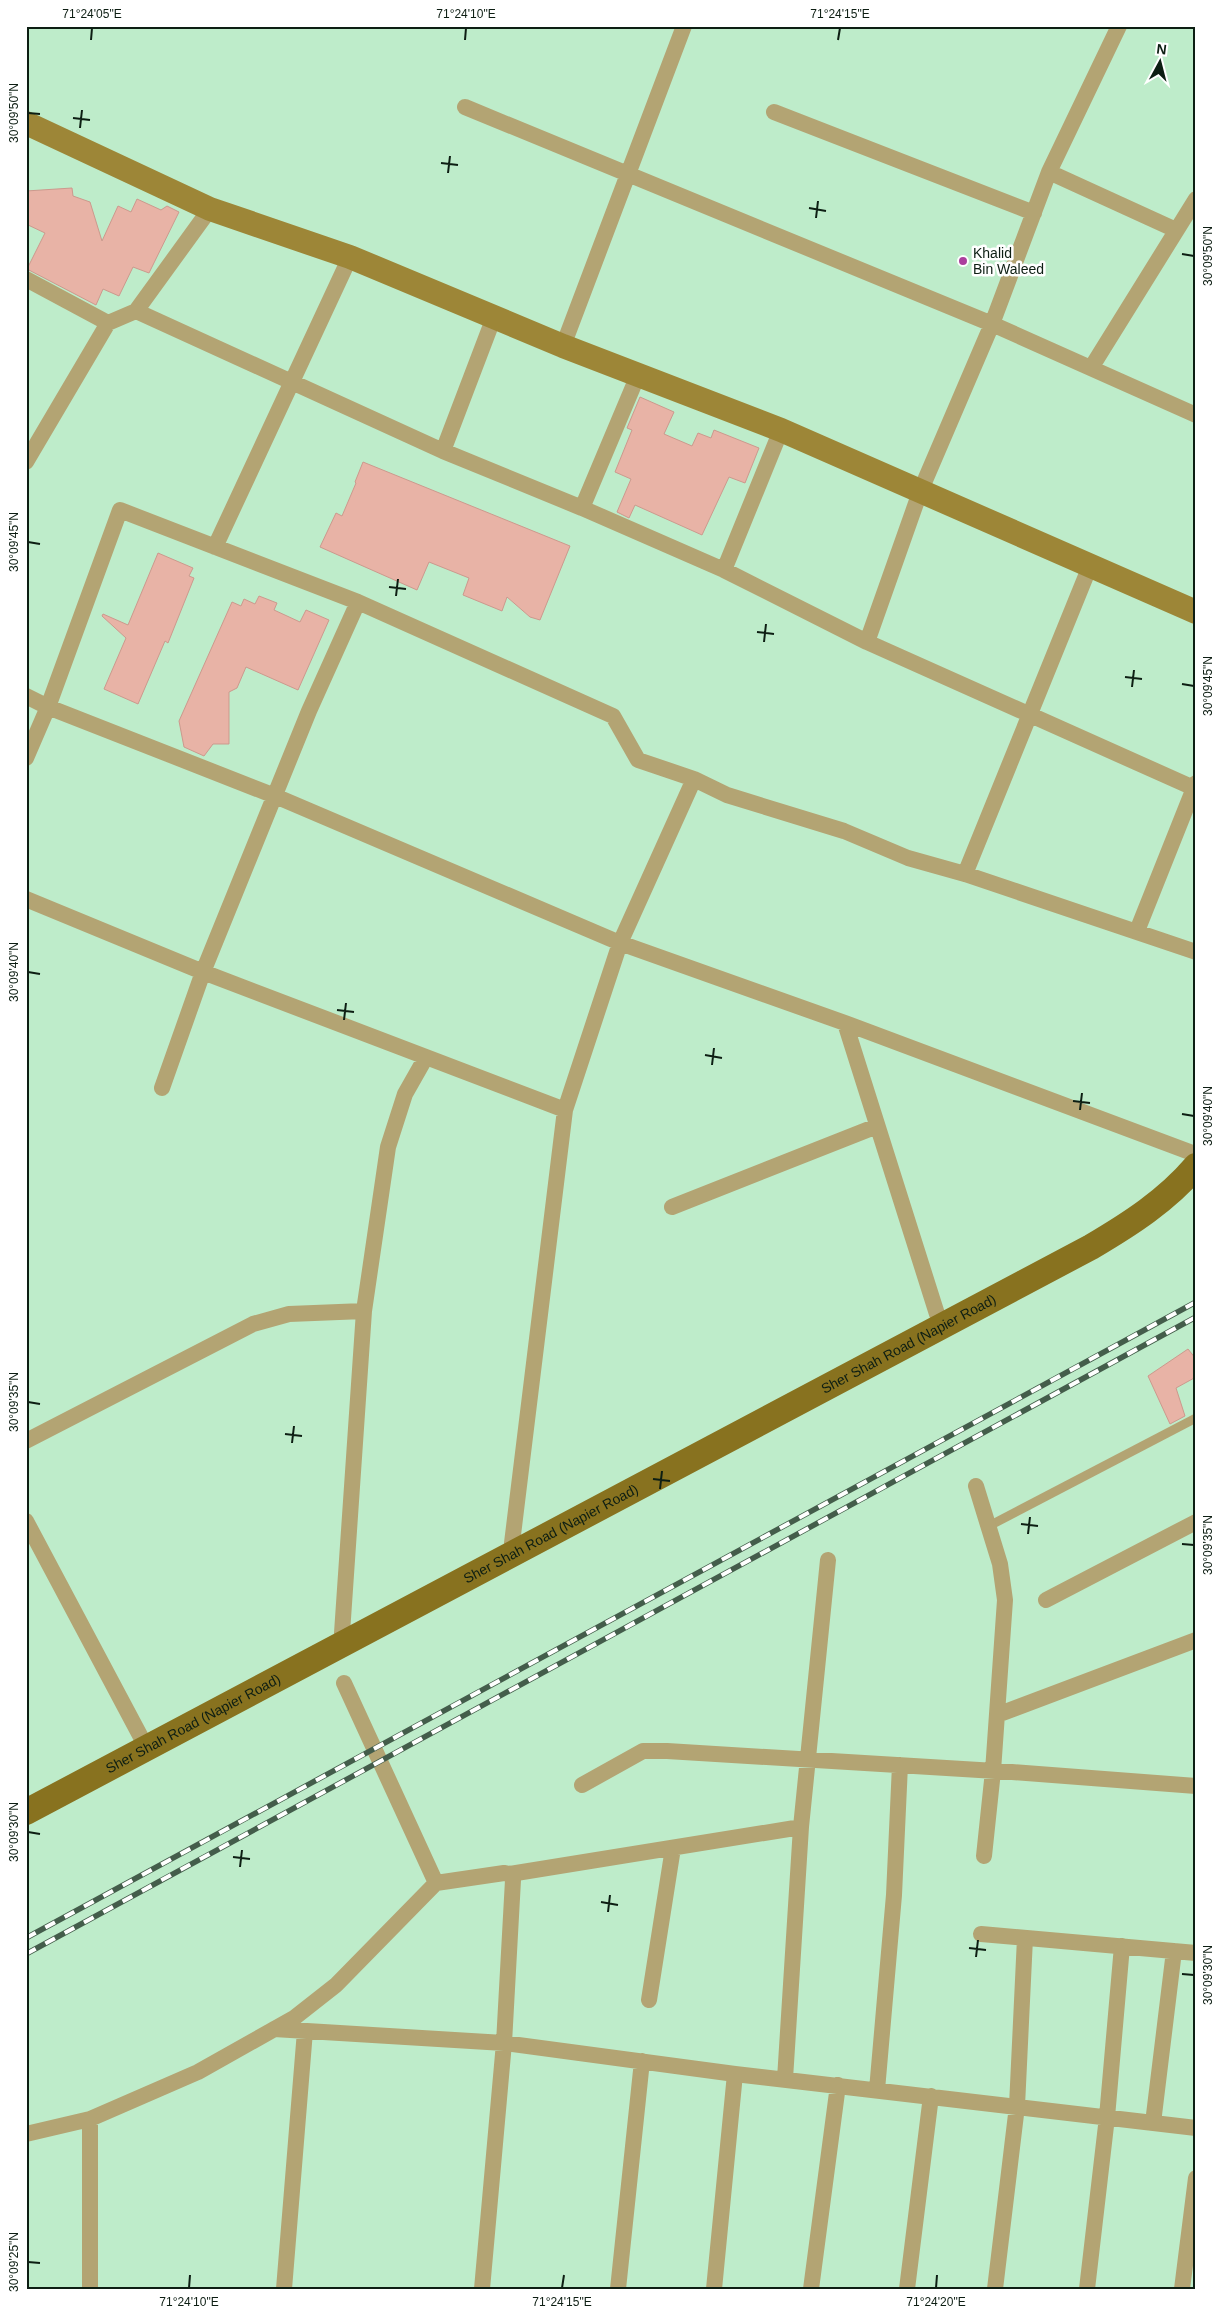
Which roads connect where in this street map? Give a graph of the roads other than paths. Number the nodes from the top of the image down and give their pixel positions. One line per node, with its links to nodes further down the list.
1 (684, 26): 7 (street)
2 (1119, 26): 6 (street)
3 (465, 107): 7 (street)
4 (774, 112): 10 (street)
5 (26, 123): 9 (main road)
6 (1049, 172): 10 (street); 11 (street)
7 (629, 174): 17 (street); 18 (street)
8 (1196, 199): 11 (street)
9 (210, 209): 12 (main road); 14 (street)
10 (1034, 213): 17 (street)
11 (1176, 230): 19 (street)
12 (350, 257): 15 (main road); 21 (street)
13 (26, 279): 16 (street)
14 (136, 311): 16 (street); 21 (street)
15 (494, 317): 18 (main road); 24 (street)
16 (108, 323): 25 (street)
17 (992, 324): 19 (street); 26 (street)
18 (563, 346): 20 (main road)
19 (1091, 368): 22 (street)
20 (638, 375): 23 (main road); 27 (street)
21 (291, 383): 24 (street); 28 (street)
22 (1196, 415)
23 (781, 430): 26 (main road); 30 (street)
24 (443, 451): 27 (street)
25 (26, 462)
26 (920, 492): 29 (main road); 33 (street)
27 (582, 508): 30 (street)
28 (215, 547): 31 (street); 35 (street)
29 (1090, 566): 32 (main road); 36 (street)
30 (724, 570): 33 (street)
31 (358, 602): 38 (street); 40 (street)
32 (1196, 612)
33 (867, 642): 36 (street)
34 (26, 696): 35 (street)
35 (48, 707): 37 (street); 40 (street)
36 (1030, 715): 39 (street); 41 (street)
37 (26, 758)
38 (694, 779): 41 (street); 44 (street)
39 (1195, 787): 43 (street)
40 (276, 796): 44 (street); 46 (street)
41 (965, 874): 43 (street)
42 (26, 899): 46 (street)
43 (1137, 931): 45 (street)
44 (620, 943): 47 (street); 50 (street)
45 (1196, 952)
46 (203, 972): 48 (street); 49 (street)
47 (845, 1024): 51 (street); 52 (street)
48 (426, 1057): 50 (street); 54 (street)
49 (162, 1088)
50 (565, 1110): 62 (street)
51 (877, 1126): 53 (street); 55 (street)
52 (1195, 1160): 75 (main road, Sher Shah Road (Napier Road))
53 (672, 1207)
54 (364, 1311): 57 (street); 65 (street)
55 (937, 1314)
56 (1196, 1418): 61 (lane)
57 (26, 1441)
58 (976, 1486): 61 (street)
59 (26, 1521): 69 (street)
60 (1196, 1522): 64 (street)
61 (989, 1526): 68 (street)
62 (512, 1544)
63 (828, 1560): 70 (street)
64 (1046, 1600)
65 (342, 1633)
66 (1196, 1640): 68 (street)
67 (344, 1684): 80 (street)
68 (997, 1715): 72 (street)
69 (143, 1740)
70 (808, 1759): 71 (street); 73 (street); 76 (street)
71 (900, 1765): 72 (street); 94 (street)
72 (993, 1771): 74 (street); 78 (street)
73 (582, 1784)
74 (1196, 1786)
75 (26, 1812)
76 (800, 1827): 77 (street); 92 (street)
77 (673, 1848): 79 (street); 86 (street)
78 (984, 1856)
79 (510, 1874): 80 (street); 89 (street)
80 (436, 1883): 87 (street)
81 (981, 1934): 82 (street)
82 (1025, 1938): 83 (street); 96 (street)
83 (1122, 1946): 84 (street); 97 (street)
84 (1174, 1951): 85 (street); 99 (street)
85 (1196, 1953)
86 (650, 2000)
87 (274, 2029): 88 (street); 98 (street)
88 (304, 2031): 89 (street); 104 (street)
89 (504, 2043): 90 (street); 105 (street)
90 (642, 2062): 91 (street); 106 (street)
91 (735, 2074): 92 (street); 107 (street)
92 (786, 2079): 93 (street)
93 (838, 2085): 94 (street); 108 (street)
94 (877, 2090): 95 (street)
95 (931, 2096): 96 (street); 109 (street)
96 (1017, 2106): 97 (street); 110 (street)
97 (1107, 2117): 99 (street); 111 (street)
98 (90, 2119): 101 (street); 103 (street)
99 (1153, 2123): 100 (street)
100 (1196, 2128)
101 (26, 2134)
102 (1196, 2178): 112 (street)
103 (90, 2289)
104 (284, 2289)
105 (482, 2289)
106 (618, 2289)
107 (714, 2289)
108 (811, 2289)
109 (907, 2289)
110 (995, 2289)
111 (1087, 2289)
112 (1182, 2289)

